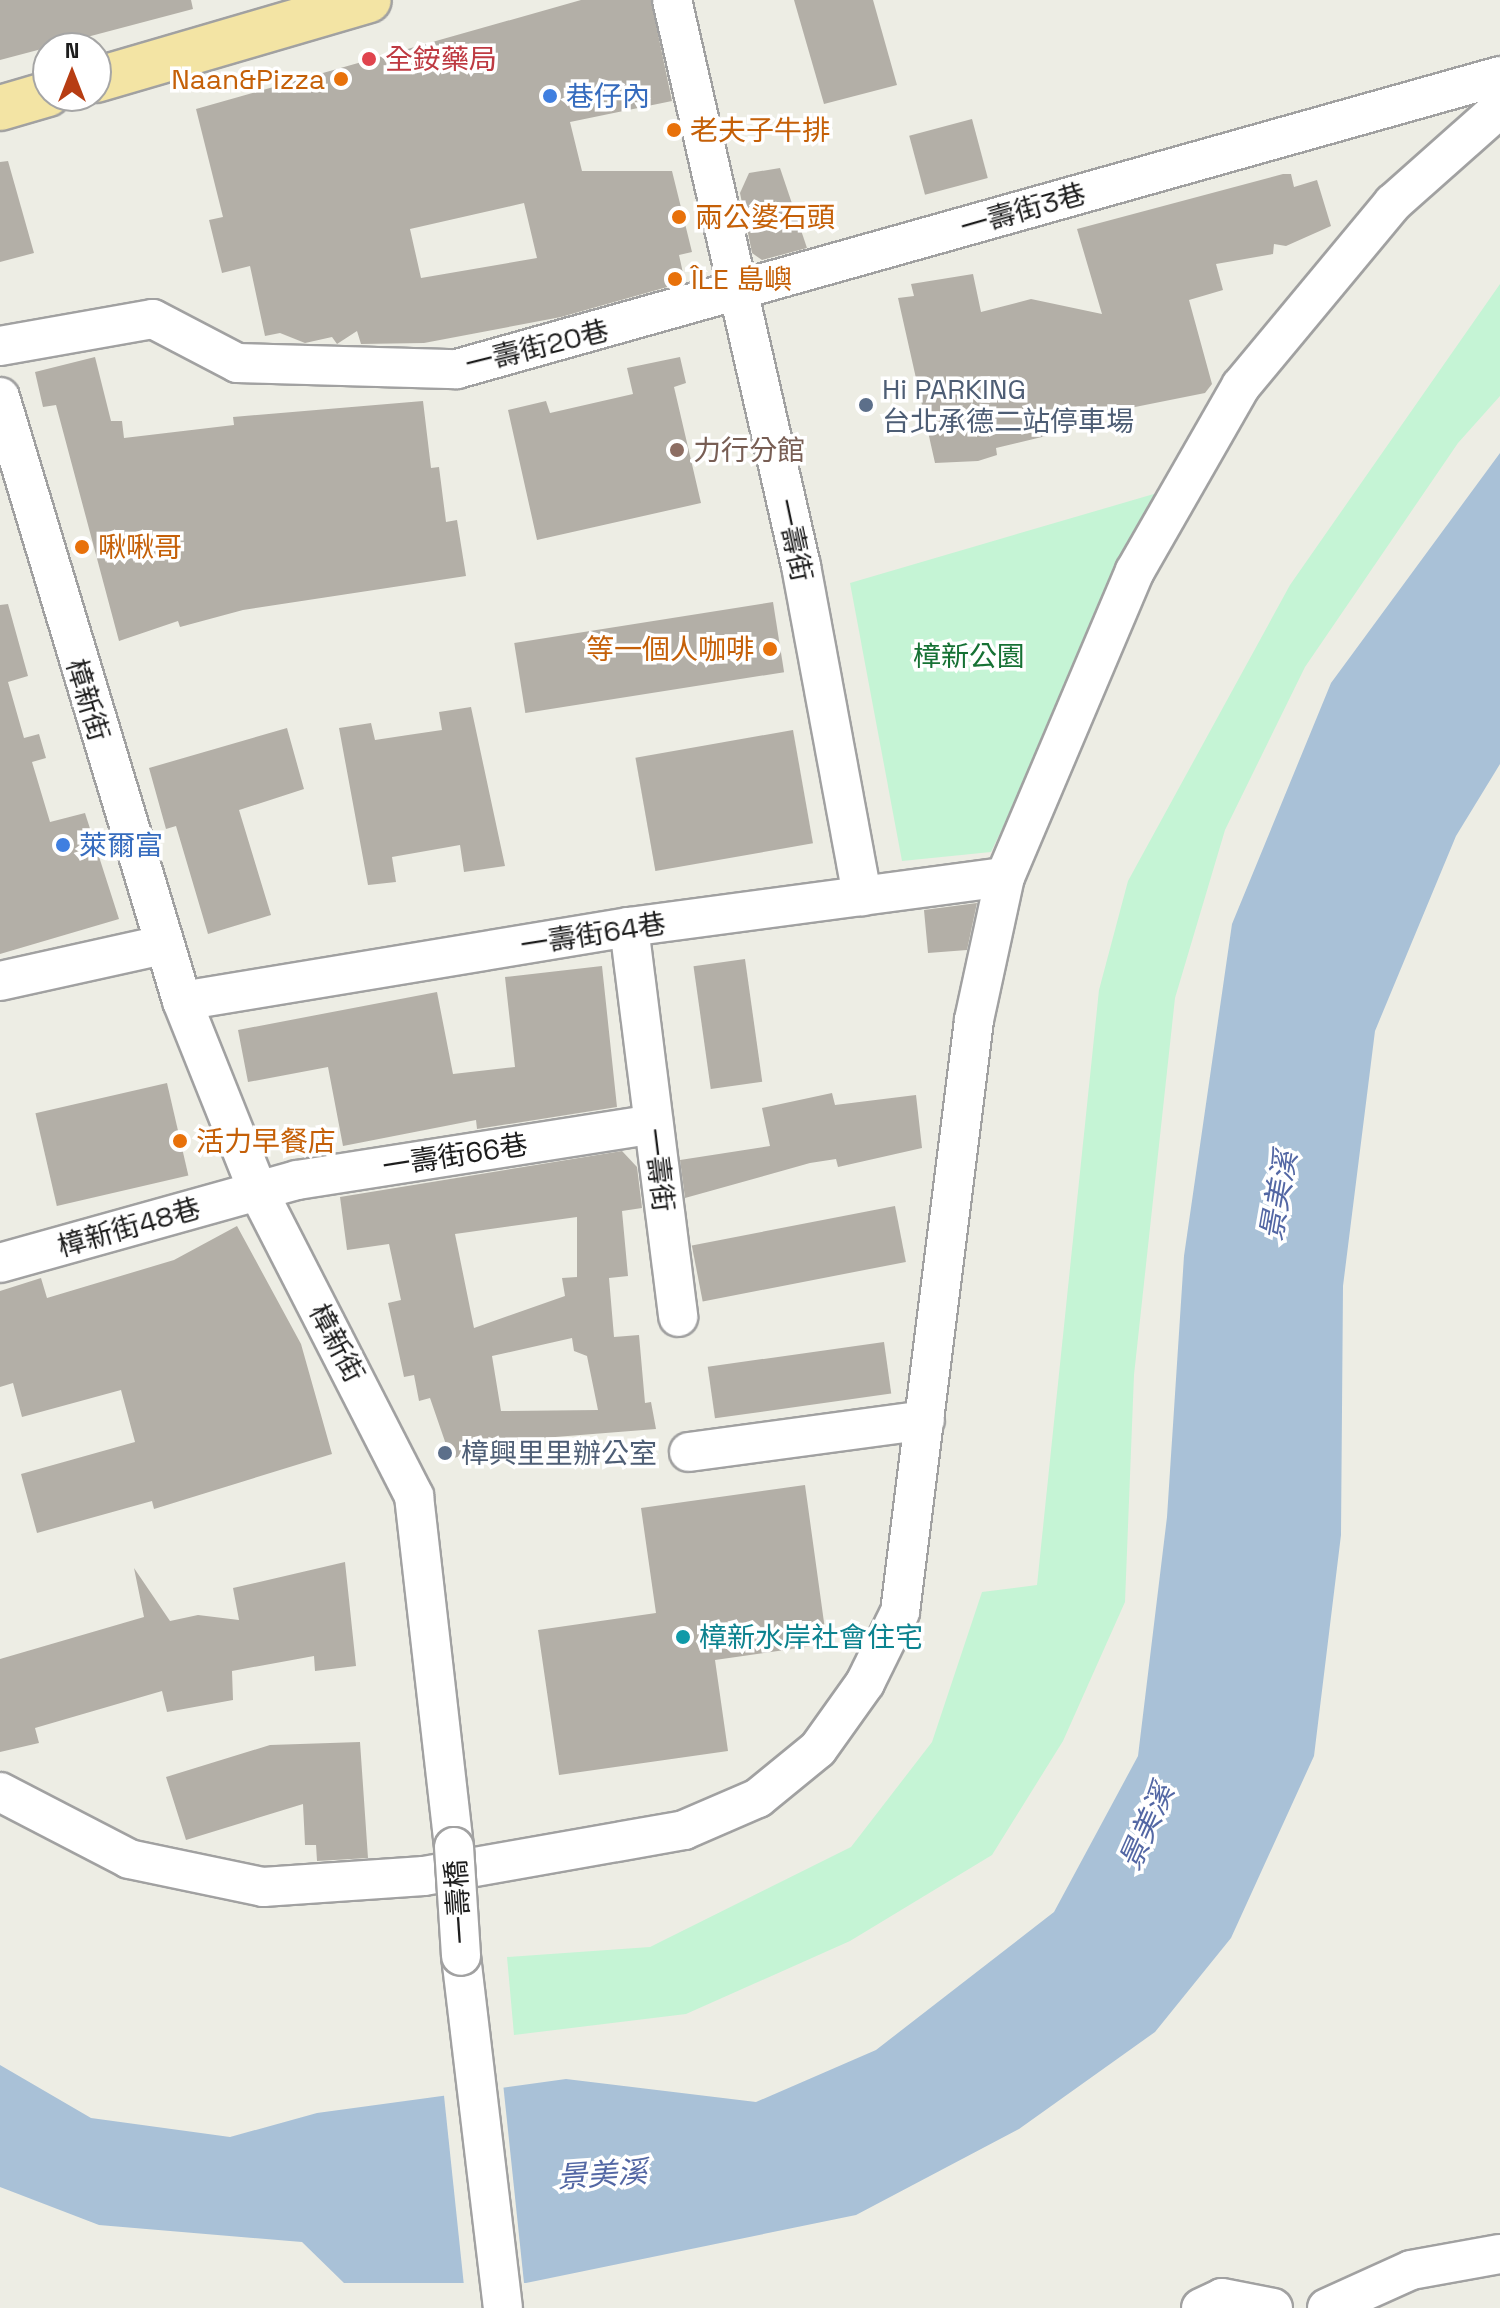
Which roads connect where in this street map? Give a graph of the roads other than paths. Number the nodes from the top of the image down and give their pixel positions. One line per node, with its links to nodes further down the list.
1 (369, 0): 3 (main road)
2 (672, 0): 8 (street, 一壽街)
3 (112, 75)
4 (1500, 76): 8 (street, 一壽街3巷)
5 (32, 99): 6 (main road)
6 (0, 108)
7 (1500, 108): 11 (street)
8 (737, 295): 9 (street, 一壽街20巷); 12 (street, 一壽街)
9 (0, 346)
10 (1, 406): 14 (street, 樟新街)
11 (1005, 877): 12 (street, 一壽街64巷); 21 (street)
12 (862, 896): 13 (street, 一壽街64巷)
13 (629, 927): 16 (street, 一壽街64巷); 17 (street, 一壽街)
14 (163, 945): 15 (street); 16 (street, 樟新街)
15 (0, 981)
16 (182, 1001): 18 (street, 樟新街)
17 (653, 1124): 18 (street, 一壽街66巷); 20 (street, 一壽街)
18 (258, 1191): 19 (street, 樟新街48巷); 23 (street, 樟新街)
19 (0, 1263)
20 (678, 1317)
21 (925, 1420): 22 (street); 24 (street)
22 (689, 1452)
23 (414, 1496): 26 (street, 一壽橋, bridge)
24 (0, 1792)
25 (1496, 2260): 29 (street)
26 (503, 2308)
27 (1201, 2308): 28 (street)
28 (1273, 2308)
29 (1327, 2308)

